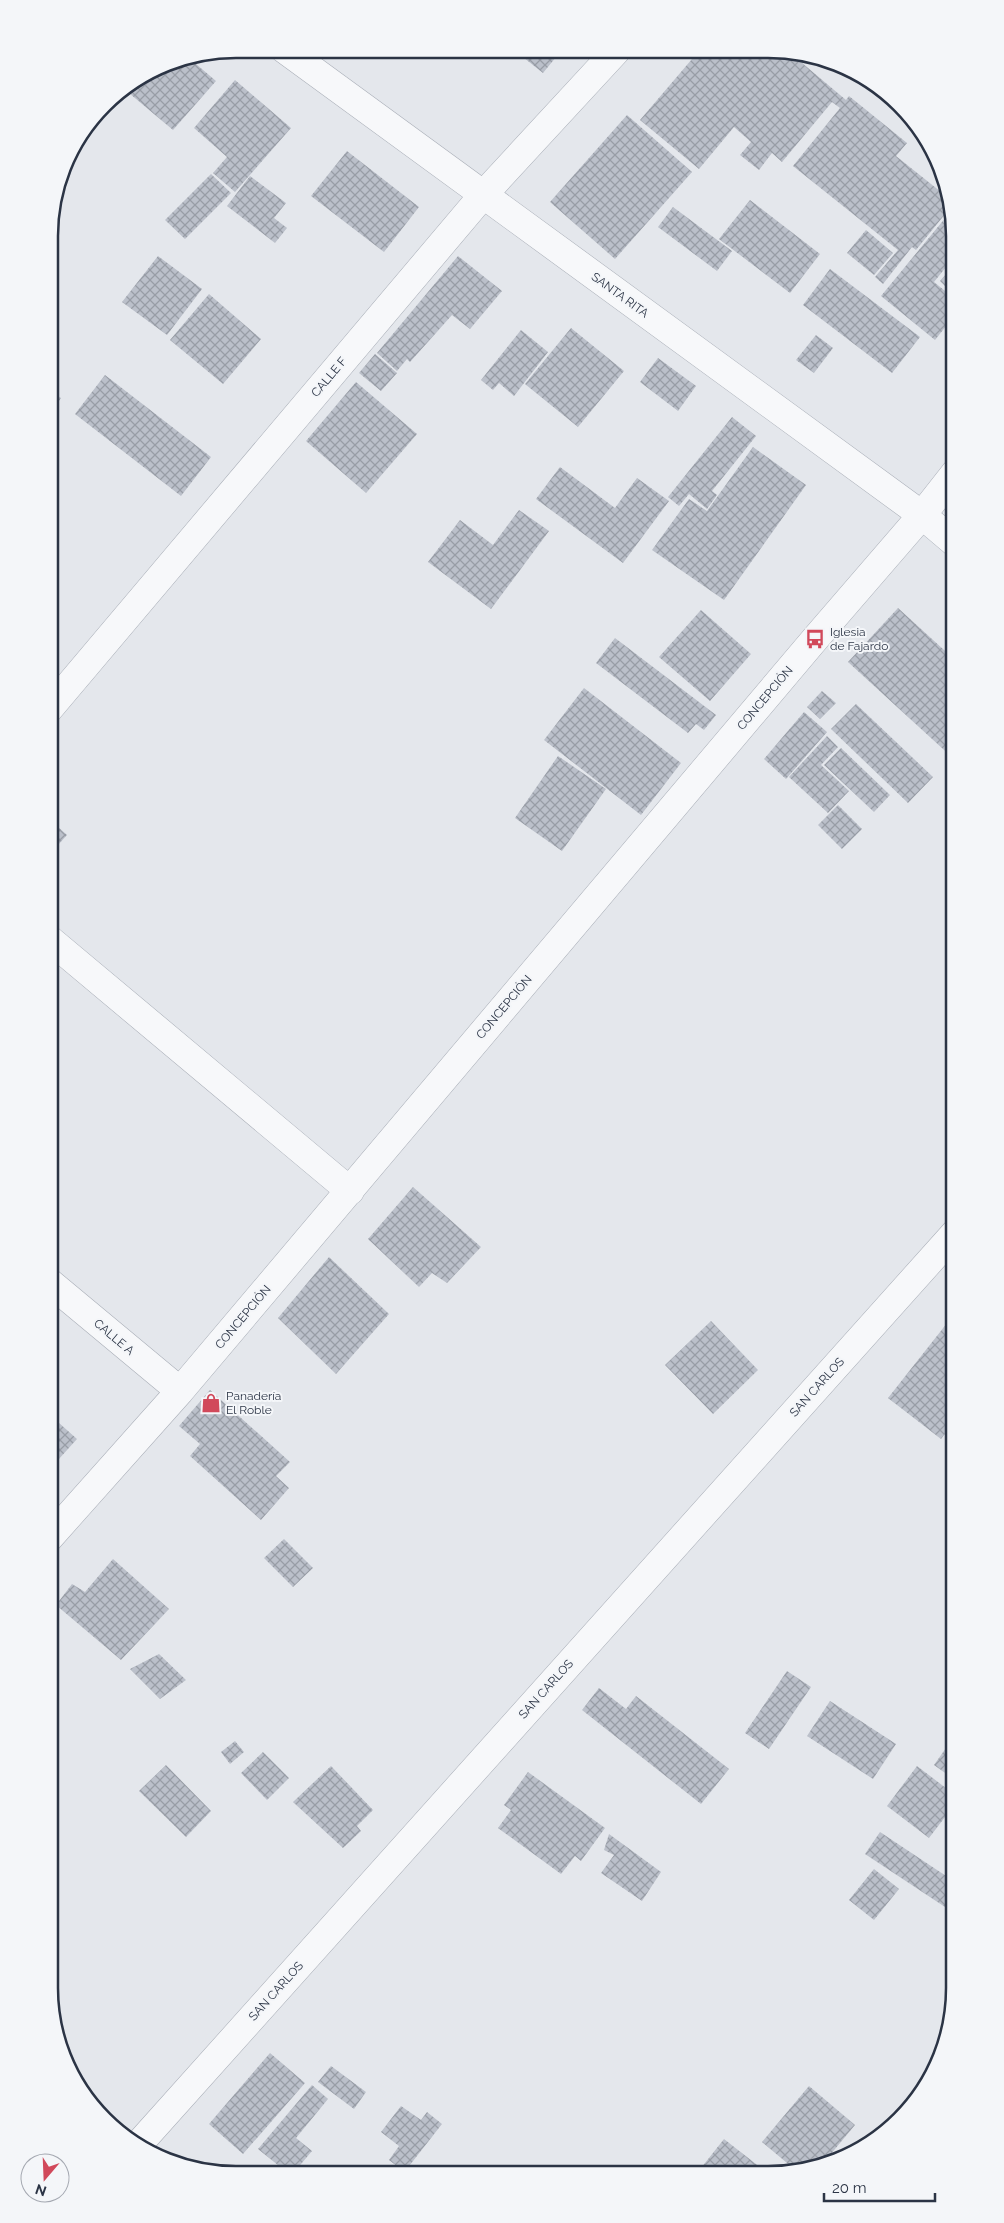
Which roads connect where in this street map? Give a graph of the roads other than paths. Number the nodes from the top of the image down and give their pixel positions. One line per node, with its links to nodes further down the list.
1 (296, 58): 3 (street, SANTA RITA)
2 (610, 58): 3 (street, CALLE F)
3 (483, 195): 5 (street, SANTA RITA); 7 (street, CALLE F)
4 (946, 484): 5 (street, CONCEPCIÓN)
5 (922, 515): 6 (street, SANTA RITA); 9 (street, CONCEPCIÓN)
6 (946, 535)
7 (58, 698)
8 (58, 947): 9 (street)
9 (350, 1191): 12 (street, CONCEPCIÓN)
10 (946, 1243): 14 (street, SAN CARLOS)
11 (58, 1289): 12 (street, CALLE A)
12 (180, 1391): 13 (street, CONCEPCIÓN)
13 (58, 1528)
14 (143, 2140)

